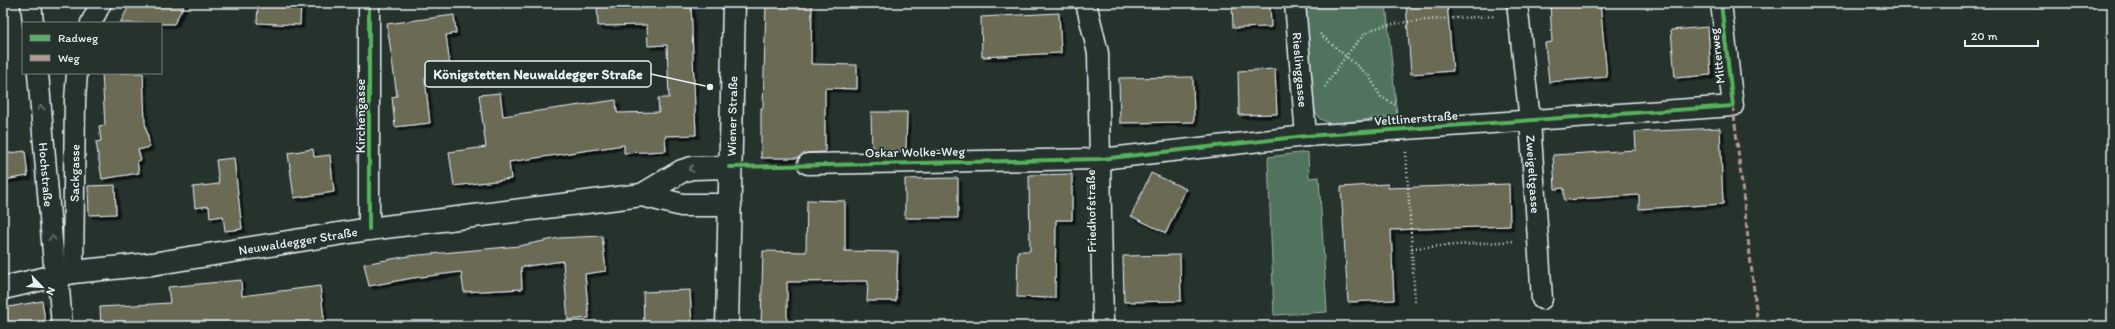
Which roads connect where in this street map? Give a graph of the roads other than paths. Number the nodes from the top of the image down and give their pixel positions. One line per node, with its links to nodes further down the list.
1 (32, 3): 9 (street)
2 (101, 3): 10 (street)
3 (369, 3): 21 (street, Kirchengasse)
4 (734, 3): 18 (main road, Wiener Straße)
5 (1086, 3): 16 (street, Friedhofstraße)
6 (1296, 3): 15 (street, Rieslinggasse)
7 (1721, 3): 13 (street, Mitterweg)
8 (1517, 8): 14 (street, Zweigeltgasse)
9 (33, 22)
10 (92, 22)
11 (38, 74): 22 (street, Hochstraße, one-way to 11)
12 (77, 74): 22 (street, Sackgasse)
13 (1733, 106): 14 (street, Veltlinerstraße)
14 (1530, 121): 15 (street, Veltlinerstraße); 24 (street, Zweigeltgasse)
15 (1305, 128): 16 (street, Veltlinerstraße)
16 (1101, 159): 17 (street, Oskar Wolke-Weg); 25 (street, Friedhofstraße)
17 (808, 164)
18 (729, 167): 19 (main road, Neuwaldegger Straße, one-way to 19); 20 (main road, Wiener Straße)
19 (642, 195): 20 (main road, Neuwaldegger Straße); 21 (main road, Neuwaldegger Straße)
20 (730, 205): 27 (main road, Wiener Straße)
21 (369, 229): 22 (main road, Neuwaldegger Straße)
22 (62, 275): 23 (main road, Neuwaldegger Straße); 26 (street)
23 (3, 288)
24 (1542, 298)
25 (1103, 324)
26 (62, 326)
27 (727, 326)

